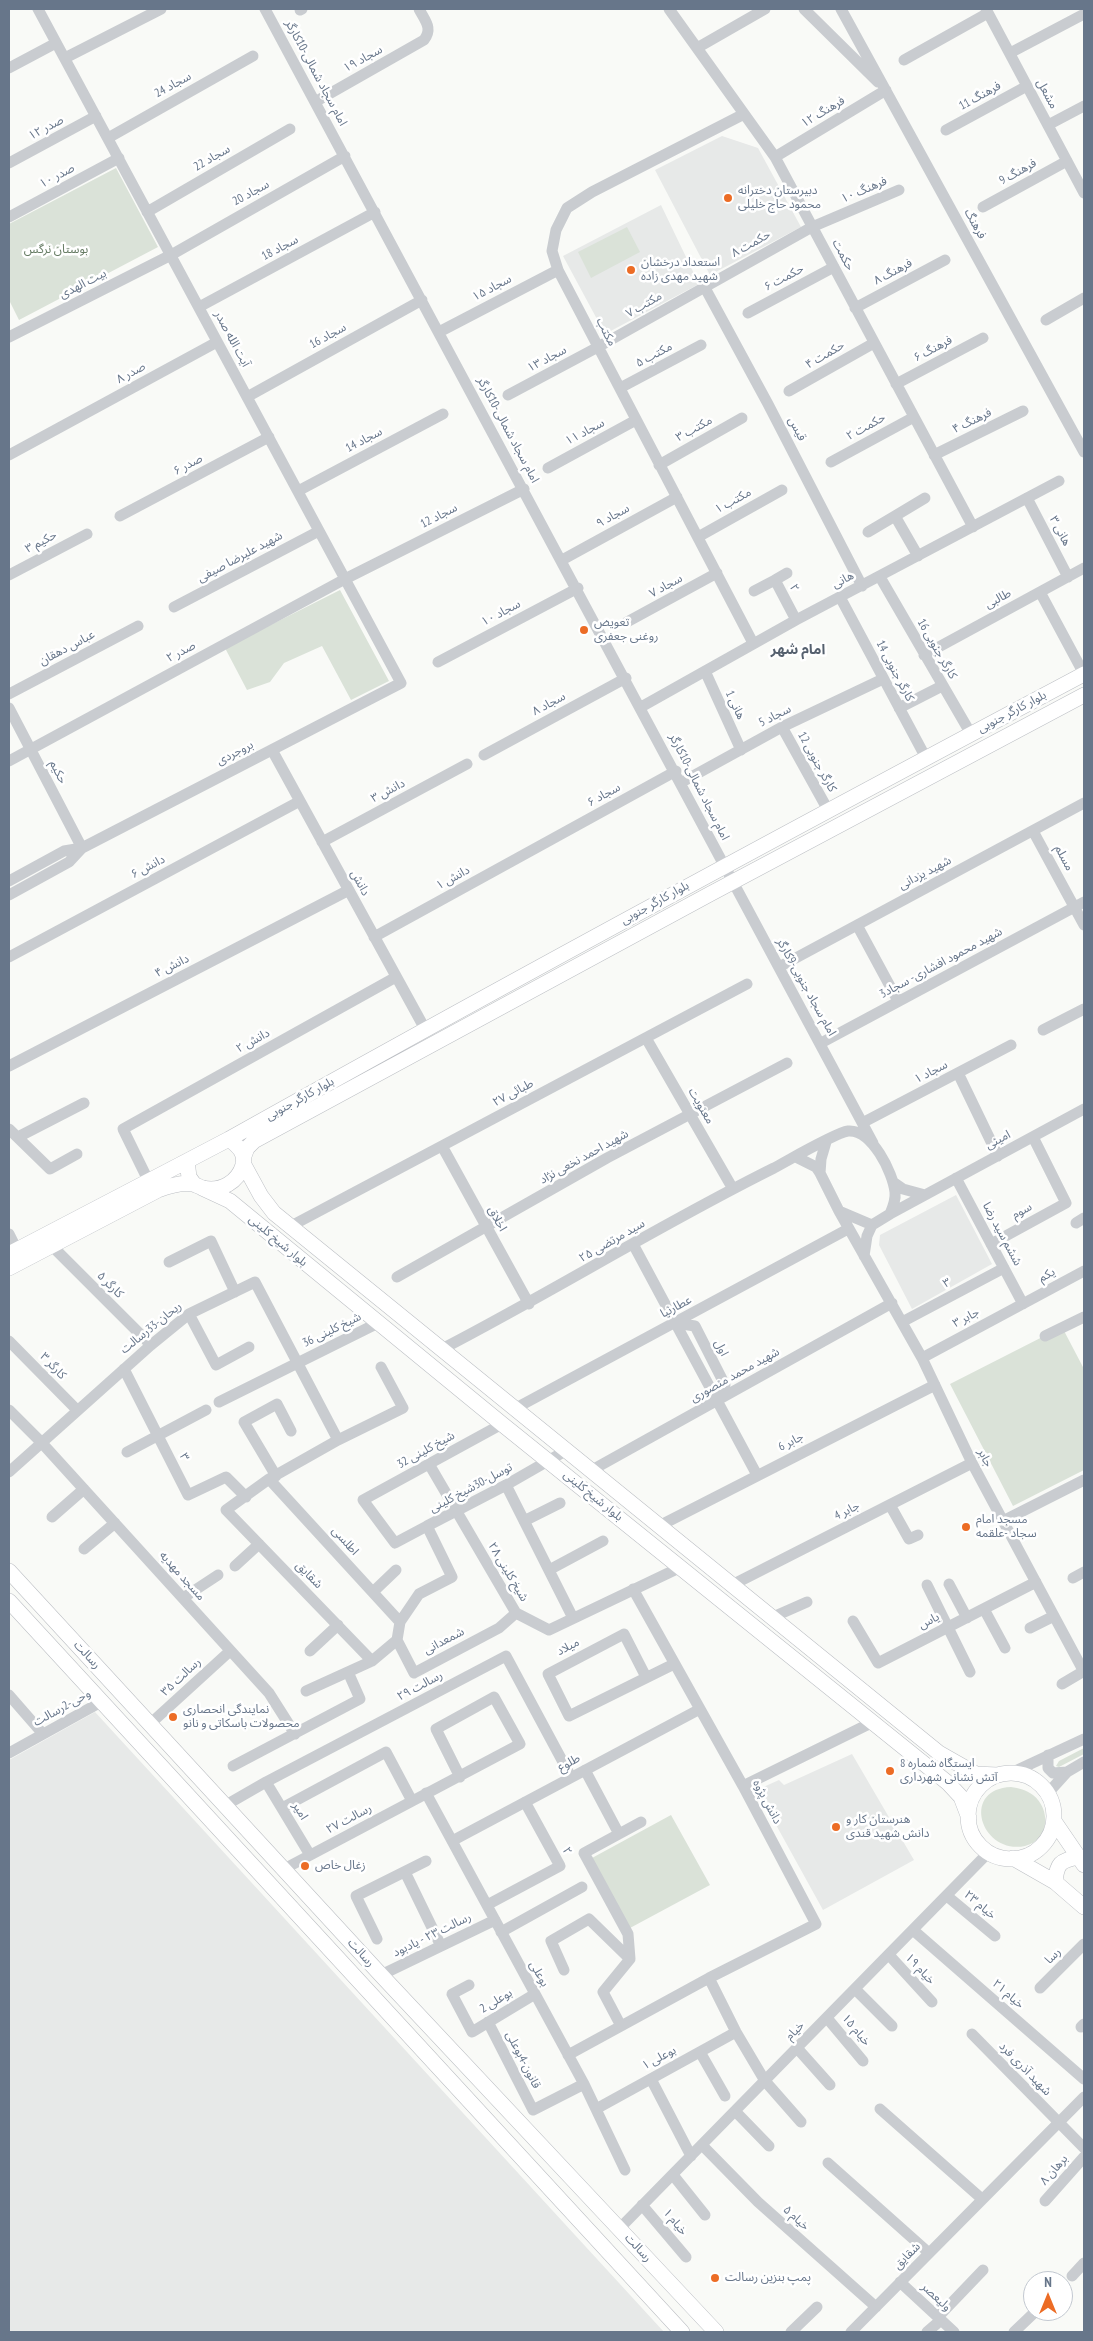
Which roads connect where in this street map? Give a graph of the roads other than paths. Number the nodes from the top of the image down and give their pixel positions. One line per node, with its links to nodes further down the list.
1 (38, 9): 11 (street, آیت الله صدر)
2 (161, 9): 15 (street)
3 (265, 9): 20 (street, امام سجاد شمالی-10کارگر)
4 (418, 9): 20 (street, سجاد ۱۹)
5 (669, 9): 12 (street, حکمت)
6 (765, 9): 12 (street)
7 (804, 9): 19 (street)
8 (842, 9): 19 (street, فرهنگ)
9 (987, 11): 13 (street, مشعل); 16 (street)
10 (1084, 14): 13 (street)
11 (56, 43): 15 (street, آیت الله صدر); 17 (street)
12 (697, 48): 22 (street, حکمت)
13 (1010, 54): 18 (street, مشعل)
14 (253, 56): 27 (street, سجاد 24)
15 (65, 58): 23 (street, آیت الله صدر)
16 (904, 60)
17 (9, 68)
18 (1027, 86): 24 (street, مشعل); 26 (street, فرهنگ 11)
19 (886, 90): 29 (street, فرهنگ ۱۲); 69 (street, فرهنگ)
20 (315, 102): 28 (street, امام سجاد شمالی-10کارگر)
21 (1084, 106): 24 (street)
22 (744, 114): 29 (street, حکمت); 43 (street, مکتب)
23 (96, 116): 27 (street, آیت الله صدر); 32 (street, صدر ۱۲)
24 (1048, 125): 31 (street, مشعل)
25 (290, 129): 36 (street, سجاد 22)
26 (946, 130)
27 (108, 138): 30 (street, آیت الله صدر)
28 (344, 156): 37 (street, امام سجاد شمالی-10کارگر); 40 (street, سجاد 20)
29 (775, 157): 39 (street, حکمت)
30 (119, 158): 36 (street, آیت الله صدر); 38 (street, صدر ۱۰)
31 (1067, 161): 34 (street, مشعل); 35 (street, فرهنگ 9)
32 (9, 163)
33 (898, 190): 39 (street, فرهنگ ۱۰)
34 (1084, 193)
35 (983, 207)
36 (147, 212): 40 (street, آیت الله صدر)
37 (375, 212): 46 (street, امام سجاد شمالی-10کارگر); 47 (street, سجاد 18)
38 (9, 217)
39 (812, 226): 42 (street, حکمت); 44 (street, حکمت ۸)
40 (170, 254): 47 (street, آیت الله صدر); 52 (street, بیت الهدی)
41 (944, 260): 48 (street, فرهنگ ۸)
42 (834, 267): 48 (street, حکمت); 49 (street, حکمت ۶)
43 (558, 270): 51 (street, سجاد ۱۵); 57 (street, مکتب)
44 (704, 286): 57 (street, مکتب ۷); 99 (street, قیس)
45 (1084, 298): 50 (street)
46 (422, 300): 51 (street, امام سجاد شمالی-10کارگر); 62 (street, سجاد 16)
47 (199, 307): 54 (street, آیت الله صدر)
48 (856, 308): 55 (street, حکمت)
49 (748, 313)
50 (1046, 320)
51 (439, 332): 76 (street, امام سجاد شمالی-10کارگر)
52 (10, 334)
53 (983, 338): 58 (street, فرهنگ ۶)
54 (217, 342): 62 (street, آیت الله صدر); 70 (street, صدر ۸)
55 (874, 342): 58 (street, حکمت); 60 (street, حکمت ۴)
56 (701, 345): 59 (street, مکتب ۵)
57 (598, 347): 59 (street, مکتب); 61 (street, سجاد ۱۳)
58 (896, 384): 65 (street, حکمت)
59 (620, 388): 67 (street, مکتب)
60 (789, 391)
61 (508, 395)
62 (247, 397): 68 (street, آیت الله صدر)
63 (1023, 411): 71 (street, فرهنگ ۴)
64 (443, 414): 78 (street, سجاد 14)
65 (914, 417): 71 (street, حکمت); 72 (street, حکمت ۲)
66 (742, 418): 73 (street, مکتب ۳)
67 (636, 420): 73 (street, مکتب); 74 (street, سجاد ۱۱)
68 (269, 438): 78 (street, آیت الله صدر); 82 (street, صدر ۶)
69 (1084, 452)
70 (9, 455)
71 (934, 456): 84 (street, حکمت)
72 (831, 462)
73 (660, 465): 79 (street, مکتب)
74 (548, 468)
75 (1059, 481): 81 (street, هانی)
76 (524, 489): 90 (street, امام سجاد شمالی-10کارگر); 97 (street, سجاد 12)
77 (782, 490): 88 (street, مکتب ۱)
78 (298, 491): 85 (street, آیت الله صدر)
79 (677, 497): 88 (street, مکتب); 90 (street, سجاد ۹)
80 (925, 498): 83 (street)
81 (1027, 498): 84 (street, هانی); 96 (street, هانی ۳)
82 (120, 516)
83 (895, 516): 86 (street); 89 (street)
84 (973, 527): 89 (street, هانی)
85 (319, 531): 97 (street, آیت الله صدر); 104 (street, شهید علیرضا صیفی)
86 (868, 532)
87 (87, 534): 94 (street, حکیم ۳)
88 (698, 536): 92 (street, مکتب)
89 (918, 556): 95 (street, هانی)
90 (562, 560): 100 (street, امام سجاد شمالی-10کارگر)
91 (1084, 568): 96 (street, طالبی)
92 (717, 573): 106 (street, سجاد ۷); 108 (street, مکتب)
93 (787, 573): 98 (street, ۲)
94 (9, 575)
95 (880, 577): 99 (street, هانی); 109 (street, کارگر جنوبی 16)
96 (1068, 577): 102 (street, طالبی)
97 (345, 579): 115 (street, آیت الله صدر); 124 (street, صدر ۲)
98 (775, 580): 101 (street); 105 (street, ۲)
99 (862, 586): 103 (street, هانی)
100 (578, 588): 110 (street, سجاد ۱۰); 113 (street, امام سجاد شمالی-10کارگر)
101 (754, 591)
102 (1040, 592): 109 (street, طالبی); 112 (street)
103 (840, 598): 105 (street, هانی); 114 (street, کارگر جنوبی 14)
104 (174, 607)
105 (796, 620): 108 (street, هانی)
106 (627, 622)
107 (138, 626): 117 (street, عباس دهقان)
108 (754, 643): 111 (street, هانی)
109 (924, 655): 116 (street, کارگر جنوبی 16)
110 (438, 662)
111 (705, 671): 119 (street, هانی); 126 (street, هانی 1)
112 (1084, 674): 123 (main road, بلوار کارگر جنوبی)
113 (626, 678): 119 (street, امام سجاد شمالی-10کارگر); 127 (street, سجاد ۸)
114 (883, 679): 121 (street, کارگر جنوبی 14); 122 (street, سجاد 5)
115 (401, 683): 125 (street, بروجردی)
116 (942, 686): 121 (street); 123 (street, کارگر جنوبی 16)
117 (9, 694)
118 (1084, 695): 141 (main road, بلوار کارگر جنوبی)
119 (641, 707): 131 (street, امام سجاد شمالی-10کارگر)
120 (9, 708): 124 (street, حکیم)
121 (899, 708): 128 (street, کارگر جنوبی 14)
122 (782, 727): 126 (street, سجاد 5); 134 (street, کارگر جنوبی 12)
123 (971, 734): 128 (main road, بلوار کارگر جنوبی)
124 (30, 749): 129 (street, صدر ۲); 138 (street, حکیم)
125 (272, 750): 132 (street, دانش); 138 (street, بروجردی)
126 (741, 750): 131 (street, سجاد 5)
127 (484, 754)
128 (926, 758): 134 (main road, بلوار کارگر جنوبی)
129 (9, 761)
130 (467, 764): 136 (street, دانش ۳)
131 (679, 777): 137 (street, سجاد ۶); 139 (street, امام سجاد شمالی-10کارگر)
132 (300, 801): 136 (street, دانش); 148 (street, دانش ۶)
133 (1084, 803): 135 (street, شهید یزدانی)
134 (828, 810): 139 (main road, بلوار کارگر جنوبی)
135 (1033, 831): 144 (street, مسلم); 145 (street, شهید یزدانی)
136 (322, 842): 142 (street, دانش)
137 (545, 843): 147 (street, دانش ۱)
138 (82, 848): 140 (street, بروجردی); 143 (street, بروجردی)
139 (724, 865): 141 (street, امام سجاد شمالی-10کارگر); 154 (main road, بلوار کارگر جنوبی)
140 (9, 881)
141 (733, 882): 149 (street, امام سجاد جنوبی-9کارگر); 178 (main road, بلوار کارگر جنوبی)
142 (349, 890): 147 (street, دانش); 160 (street, دانش ۴)
143 (9, 895)
144 (1079, 905): 146 (street, مسلم); 152 (street, شهید محمود افشاری- سجاد3)
145 (857, 925): 149 (street, شهید یزدانی); 152 (street)
146 (1084, 925)
147 (374, 937): 150 (street, دانش)
148 (9, 957)
149 (779, 967): 157 (street, امام سجاد جنوبی-9کارگر)
150 (396, 977): 154 (street, دانش); 182 (street, دانش ۲)
151 (748, 984): 156 (street, طبائی ۲۷)
152 (898, 1001): 157 (street, شهید محمود افشاری- سجاد3)
153 (1084, 1009): 155 (street)
154 (425, 1029): 171 (main road, بلوار کارگر جنوبی)
155 (1043, 1030)
156 (646, 1038): 165 (street, معنویت); 174 (street, طبائی ۲۷)
157 (821, 1043): 163 (street, امام سجاد جنوبی-9کارگر)
158 (1011, 1044): 161 (street, سجاد ۱)
159 (787, 1063): 165 (street, شهید احمد نخعی نژاد)
160 (9, 1066)
161 (958, 1073): 166 (street, سجاد ۱); 176 (street)
162 (84, 1103): 169 (street)
163 (854, 1105): 166 (street, امام سجاد جنوبی-9کارگر); 168 (street)
164 (1084, 1109): 170 (street, امینی)
165 (690, 1114): 185 (street, معنویت); 193 (street, شهید احمد نخعی نژاد)
166 (864, 1122): 173 (street, امام سجاد جنوبی-9کارگر)
167 (9, 1129): 169 (street)
168 (847, 1131): 172 (street); 173 (street)
169 (18, 1137): 175 (street)
170 (1034, 1137): 176 (street, امینی); 197 (street, سوم)
171 (229, 1140): 178 (main road); 179 (main road)
172 (826, 1142): 177 (street, ۲۵ سید مرتضی); 180 (street)
173 (873, 1143): 183 (street)
174 (442, 1146): 192 (street, طبائی ۲۷); 193 (street, اخلاق)
175 (77, 1154)
176 (998, 1156): 181 (street, امینی)
177 (796, 1157): 180 (street); 185 (street, ۲۵ سید مرتضی)
178 (243, 1160): 184 (main road); 187 (main road, بلوار شیخ کلینی)
179 (187, 1161): 182 (main road); 184 (main road)
180 (820, 1173): 188 (street)
181 (956, 1178): 186 (street, امینی); 197 (street, ششم سید رضا)
182 (148, 1180): 199 (main road)
183 (893, 1182): 186 (street); 190 (street)
184 (198, 1186): 189 (main road, بلوار شیخ کلینی); 198 (main road)
185 (733, 1188): 196 (street, ۲۵ سید مرتضی)
186 (925, 1195): 190 (street, امینی)
187 (261, 1196): 189 (main road); 192 (main road, بلوار شیخ کلینی)
188 (839, 1211): 191 (street); 194 (street, جابر)
189 (244, 1212): 213 (main road, بلوار شیخ کلینی)
190 (890, 1214): 191 (street)
191 (872, 1225): 200 (street)
192 (291, 1226): 219 (main road, بلوار شیخ کلینی)
193 (487, 1228): 205 (street, شهید احمد نخعی نژاد); 208 (street, اخلاق)
194 (848, 1229): 200 (street, جابر); 214 (street, عطارنیا)
195 (9, 1234): 199 (street)
196 (633, 1244): 208 (street, ۲۵ سید مرتضی); 214 (street)
197 (991, 1244): 203 (street, ششم سید رضا)
198 (51, 1245): 202 (main road); 217 (street, کارگر ۵)
199 (13, 1252)
200 (864, 1256): 207 (street, جابر)
201 (169, 1262): 206 (street)
202 (9, 1268)
203 (1004, 1268): 209 (street, ششم سید رضا); 212 (street, ۳)
204 (1084, 1271): 209 (street, یکم)
205 (397, 1278)
206 (236, 1292): 210 (street, ریحان-33رسالت); 221 (street, ریحان-33رسالت)
207 (892, 1302): 212 (street, جابر); 225 (street, شهید محمد منصوری)
208 (529, 1304): 219 (street, ۲۵ سید مرتضی)
209 (1023, 1304): 220 (street, جابر ۳)
210 (189, 1314): 217 (street, ریحان-33رسالت); 218 (street)
211 (1084, 1317): 215 (street)
212 (902, 1322): 220 (street, جابر)
213 (378, 1323): 221 (street, شیخ کلینی 36); 231 (main road, بلوار شیخ کلینی)
214 (675, 1323): 225 (street); 225 (street, اول); 227 (street, عطارنیا)
215 (1045, 1336)
216 (9, 1341): 229 (street, کارگر ۳)
217 (151, 1344): 223 (street, ریحان-33رسالت)
218 (249, 1347)
219 (442, 1349): 227 (main road, بلوار شیخ کلینی)
220 (922, 1358): 224 (street, جابر)
221 (297, 1362): 226 (street, شیخ کلینی 36); 234 (street)
222 (381, 1367): 234 (street)
223 (124, 1368): 229 (street, ریحان-33رسالت); 233 (street, ۳)
224 (936, 1385): 239 (street, جابر); 243 (street, جابر 6)
225 (717, 1401): 241 (street, شهید محمد منصوری); 243 (street)
226 (218, 1402)
227 (516, 1408): 236 (main road, بلوار شیخ کلینی)
228 (9, 1410): 235 (street, مسجد مهدیه)
229 (77, 1410): 235 (street, ریحان-33رسالت)
230 (206, 1410): 233 (street)
231 (502, 1424): 238 (main road, بلوار شیخ کلینی); 240 (street, شیخ کلینی 32)
232 (291, 1431): 244 (street, اطلسی)
233 (158, 1436): 237 (street); 248 (street, ۳)
234 (338, 1440): 244 (street)
235 (41, 1442): 242 (street, ریحان-33رسالت); 247 (street, مسجد مهدیه)
236 (567, 1450): 238 (street, توسل-30شیخ کلینی); 241 (main road, بلوار شیخ کلینی)
237 (127, 1452)
238 (550, 1461): 246 (street, توسل-30شیخ کلینی); 263 (main road, بلوار شیخ کلینی)
239 (972, 1463): 250 (street, جابر 4); 254 (street, جابر)
240 (429, 1464): 251 (street, شیخ کلینی ۲۸); 257 (street, شیخ کلینی 32)
241 (592, 1470): 256 (main road, بلوار شیخ کلینی)
242 (9, 1472)
243 (756, 1474): 256 (street, جابر 6)
244 (272, 1478): 248 (street); 275 (street, اطلسی)
245 (1084, 1480): 254 (street)
246 (506, 1486): 251 (street, توسل-30شیخ کلینی); 253 (street)
247 (84, 1489): 252 (street); 255 (street, مسجد مهدیه)
248 (246, 1497): 260 (street, شقایق)
249 (560, 1504): 253 (street)
250 (890, 1505): 258 (street); 271 (street, جابر 4)
251 (456, 1511): 257 (street, توسل-30شیخ کلینی); 280 (street, شیخ کلینی ۲۸)
252 (52, 1517)
253 (524, 1520): 265 (street)
254 (1003, 1521): 270 (street, جابر)
255 (115, 1523): 261 (street); 276 (street, مسجد مهدیه)
256 (661, 1525): 271 (main road, بلوار شیخ کلینی)
257 (427, 1526): 286 (street, توسل-30شیخ کلینی)
258 (918, 1535)
259 (603, 1541): 265 (street)
260 (259, 1544): 262 (street); 287 (street, شقایق)
261 (84, 1550)
262 (235, 1566)
263 (681, 1568): 274 (street, شیخ کلینی ۲۸); 306 (main road, بلوار شیخ کلینی)
264 (396, 1570): 275 (street)
265 (549, 1570): 283 (street)
266 (9, 1571): 307 (main road, رسالت)
267 (1084, 1572): 269 (street)
268 (218, 1575): 276 (street)
269 (1073, 1578)
270 (1036, 1582): 279 (street, یاس); 281 (street, جابر)
271 (734, 1584): 282 (main road, بلوار شیخ کلینی)
272 (949, 1584): 284 (street)
273 (926, 1585): 288 (street)
274 (633, 1589): 283 (street, شیخ کلینی ۲۸); 295 (street, دانش پژوه)
275 (373, 1592): 286 (street, اطلسی)
276 (183, 1598): 292 (street, مسجد مهدیه)
277 (9, 1601): 303 (main road, رسالت)
278 (807, 1602): 282 (street)
279 (984, 1608): 284 (street, یاس); 291 (street)
280 (516, 1613): 283 (street, شیخ کلینی ۲۸); 290 (street, شمعدانی)
281 (1054, 1616): 289 (street); 298 (street, جابر)
282 (773, 1617): 305 (main road, بلوار شیخ کلینی)
283 (573, 1618)
284 (967, 1618): 288 (street, یاس)
285 (853, 1621): 288 (street, یاس)
286 (400, 1622): 290 (street, توسل-30شیخ کلینی)
287 (338, 1625): 293 (street); 294 (street, شقایق)
288 (948, 1627): 297 (street)
289 (1030, 1628)
290 (397, 1640): 294 (street)
291 (1005, 1648)
292 (230, 1651): 307 (street, رسالت ۳۵); 309 (street, مسجد مهدیه)
293 (310, 1651)
294 (372, 1661): 296 (street)
295 (674, 1664): 299 (street, میلاد); 304 (street, دانش پژوه)
296 (348, 1672): 301 (street); 309 (street)
297 (970, 1672)
298 (1084, 1672): 300 (street)
299 (646, 1677): 299 (street, میلاد)
300 (1062, 1684)
301 (306, 1691)
302 (9, 1694): 308 (street)
303 (101, 1702): 308 (street, وحی-2رسالت); 358 (main road, رسالت)
304 (700, 1709): 315 (street, طلوع); 321 (street, دانش پژوه)
305 (887, 1710): 306 (main road); 317 (main road, بلوار شیخ کلینی)
306 (873, 1722): 321 (street); 328 (main road, بلوار شیخ کلینی)
307 (150, 1724): 326 (main road, رسالت)
308 (43, 1734): 311 (street, وحی-2رسالت)
309 (295, 1734): 314 (street)
310 (1084, 1740): 312 (street)
311 (9, 1753)
312 (1048, 1755): 316 (street); 317 (street)
313 (1084, 1762): 316 (street)
314 (232, 1766)
315 (584, 1770): 319 (street, طلوع); 331 (street)
316 (1067, 1772): 323 (street)
317 (1004, 1774): 323 (main road); 328 (main road)
318 (460, 1777): 318 (street, رسالت ۲۷); 322 (street, رسالت ۲۷)
319 (571, 1777): 320 (street, رسالت ۲۹); 325 (street, طلوع)
320 (266, 1782): 326 (street, رسالت ۲۹); 327 (street, امیر)
321 (743, 1786): 356 (street, دانش پژوه)
322 (426, 1793): 324 (street, رسالت ۲۷); 332 (street, بوعلی)
323 (1048, 1793): 329 (main road)
324 (412, 1801): 327 (street); 334 (street, رسالت ۲۷)
325 (525, 1802): 332 (street, طلوع); 343 (street, ۲)
326 (226, 1805): 338 (main road, رسالت)
327 (282, 1808): 334 (street, امیر)
328 (968, 1818): 333 (main road)
329 (1054, 1821): 335 (main road); 337 (main road)
330 (641, 1822): 331 (street)
331 (619, 1834): 353 (street)
332 (452, 1841): 343 (street, بوعلی)
333 (989, 1852): 335 (main road); 342 (street, خیام)
334 (310, 1855): 338 (street, رسالت ۲۷)
335 (1013, 1858): 340 (main road)
336 (426, 1861): 339 (street)
337 (1081, 1861): 340 (main road)
338 (284, 1869): 355 (main road, رسالت)
339 (404, 1872): 349 (street); 351 (street)
340 (1055, 1882): 344 (main road)
341 (582, 1888): 347 (street)
342 (947, 1896): 346 (street, خیام); 348 (street, خیام ۲۳)
343 (487, 1906): 345 (street, بوعلی)
344 (1084, 1906)
345 (494, 1920): 347 (street, بوعلی); 351 (street, رسالت ۲۳ - یادبود)
346 (913, 1930): 352 (street, خیام); 374 (street, خیام ۲۱)
347 (501, 1932): 361 (street, بوعلی)
348 (995, 1936)
349 (377, 1939)
350 (1084, 1944): 359 (street, رسا)
351 (441, 1946): 355 (street, رسالت ۲۳ - یادبود)
352 (888, 1955): 360 (street, خیام); 362 (street, خیام ۱۹)
353 (630, 1959): 354 (street); 365 (street)
354 (564, 1970)
355 (381, 1975): 358 (main road); 397 (main road, رسالت)
356 (709, 1978): 365 (street); 367 (street)
357 (469, 1985): 364 (street, بوعلی 2)
358 (366, 1988): 408 (main road, رسالت)
359 (1040, 1988)
360 (856, 1989): 363 (street, خیام); 366 (street)
361 (535, 1994): 364 (street, بوعلی 2); 371 (street, بوعلی)
362 (932, 2002)
363 (827, 2018): 369 (street, خیام); 372 (street, خیام ۱۵)
364 (488, 2022): 376 (street, قانون-4بوعلی)
365 (621, 2026): 371 (street)
366 (892, 2026)
367 (736, 2032): 370 (street, ۱ بوعلی); 375 (street)
368 (972, 2034): 384 (street, شهید آذری فرد)
369 (797, 2048): 375 (street, خیام); 377 (street)
370 (700, 2052): 373 (street, ۱ بوعلی); 378 (street)
371 (568, 2055): 376 (street, بوعلی)
372 (863, 2060)
373 (651, 2078): 380 (street, ۱ بوعلی); 388 (street)
374 (1084, 2079)
375 (765, 2081): 382 (street, خیام); 383 (street)
376 (584, 2084): 380 (street, بوعلی)
377 (830, 2085)
378 (724, 2096)
379 (1084, 2097): 384 (street, شقایق)
380 (596, 2109): 391 (street, بوعلی)
381 (880, 2109): 393 (street)
382 (735, 2111): 385 (street, خیام); 386 (street)
383 (801, 2122)
384 (1057, 2122): 387 (street, شهید آذری فرد); 393 (street, شقایق)
385 (702, 2145): 388 (street, خیام); 405 (street, خیام ۵)
386 (769, 2146)
387 (1084, 2148)
388 (691, 2156): 392 (street, خیام)
389 (1084, 2157): 394 (street, برهان ۸)
390 (828, 2163): 398 (street)
391 (625, 2170)
392 (672, 2175): 395 (street, خیام); 396 (street)
393 (982, 2199): 398 (street, شقایق)
394 (1045, 2202)
395 (642, 2205): 397 (street, خیام); 399 (street, خیام ۱)
396 (705, 2215)
397 (619, 2229): 409 (main road, رسالت)
398 (929, 2253): 403 (street, شقایق)
399 (686, 2257)
400 (1084, 2263): 402 (street)
401 (982, 2270): 406 (street)
402 (1073, 2275)
403 (900, 2282): 405 (street, شقایق); 406 (street, ولیعصر)
404 (817, 2307): 410 (street)
405 (876, 2307): 411 (street, شقایق)
406 (939, 2319): 412 (street); 413 (street, ولیعصر)
407 (1026, 2321): 414 (street)
408 (682, 2332)
409 (716, 2332)
410 (791, 2332)
411 (851, 2332)
412 (927, 2332)
413 (954, 2332)
414 (1014, 2332)

